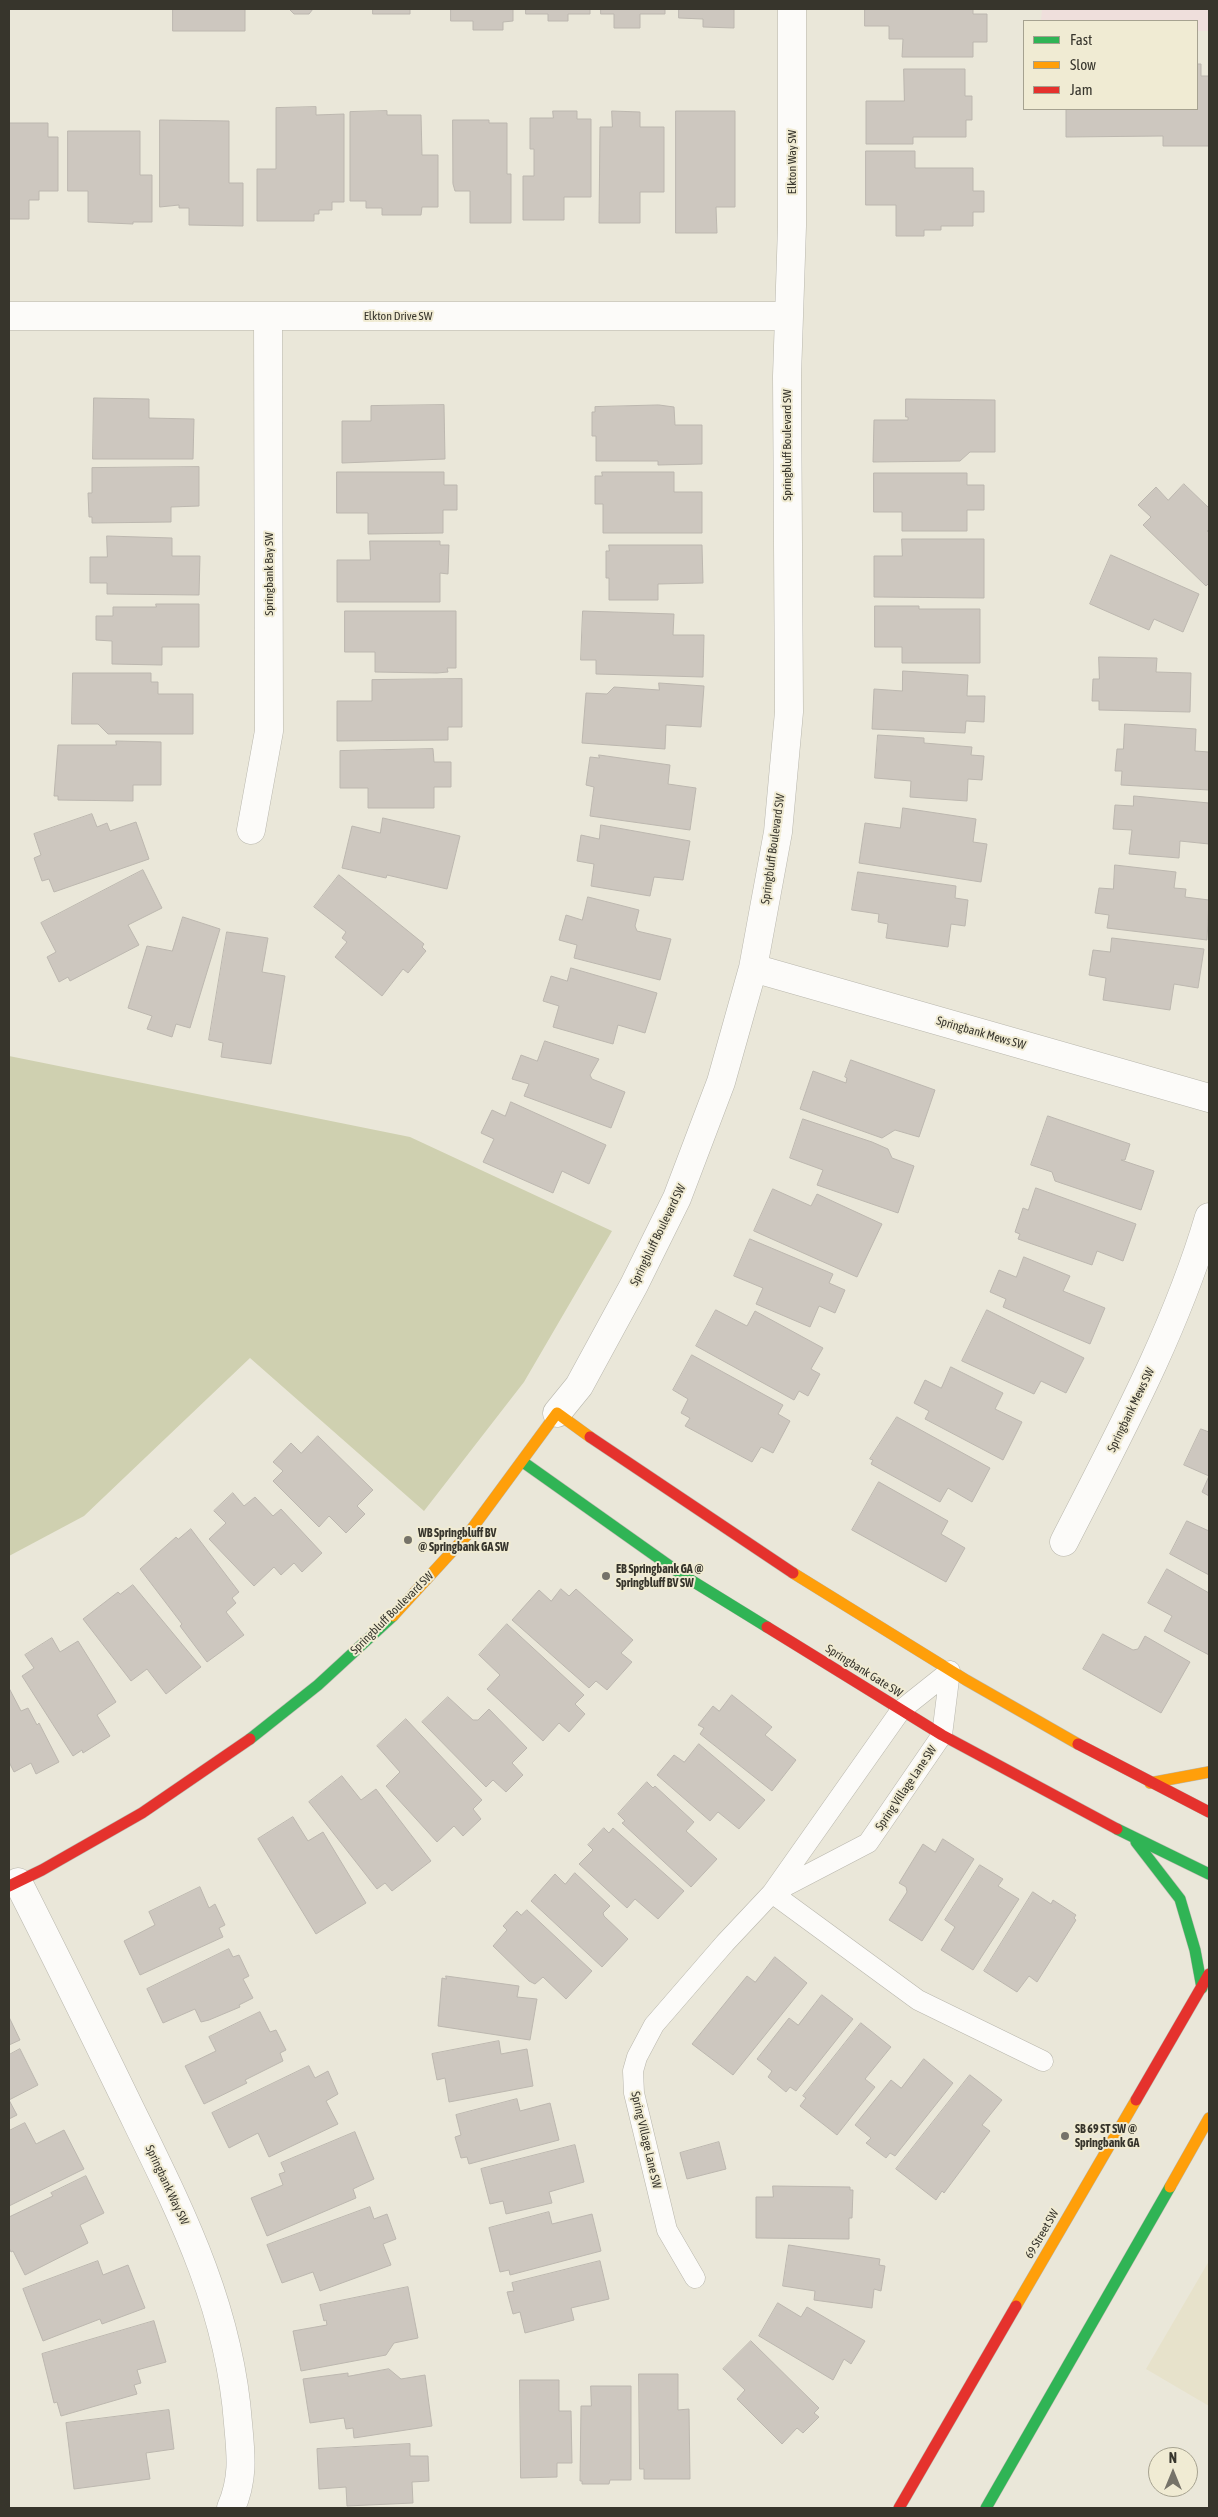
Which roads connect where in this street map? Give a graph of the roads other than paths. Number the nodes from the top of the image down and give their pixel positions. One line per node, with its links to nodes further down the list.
1 (792, 9): 4 (street, Elkton Way SW)
2 (9, 316): 3 (street, Elkton Drive SW)
3 (268, 316): 4 (street, Elkton Drive SW); 5 (street, Springbank Bay SW)
4 (787, 316): 6 (street, Springbluff Boulevard SW)
5 (251, 830)
6 (753, 968): 7 (street, Springbank Mews SW); 9 (street, Springbluff Boulevard SW)
7 (1209, 1098)
8 (1209, 1217): 11 (street, Springbank Mews SW)
9 (558, 1414): 10 (street, Springbluff Boulevard SW); 12 (street)
10 (523, 1462): 13 (street, Springbank Gate SW); 20 (street, Springbluff Boulevard SW)
11 (1064, 1542)
12 (950, 1671): 13 (lane, Spring Village Lane SW); 14 (lane, Spring Village Lane SW); 16 (street)
13 (901, 1710): 14 (street, Springbank Gate SW); 21 (lane, Spring Village Lane SW)
14 (942, 1735): 18 (street, Springbank Gate SW); 21 (lane, Spring Village Lane SW)
15 (1209, 1772): 16 (street)
16 (1150, 1783): 17 (street)
17 (1209, 1812)
18 (1132, 1837): 19 (street, Springbank Gate SW); 23 (street)
19 (1209, 1874)
20 (13, 1884): 27 (street, Springbank Way SW)
21 (772, 1893): 24 (lane); 26 (lane, Spring Village Lane SW)
22 (1209, 1974): 23 (street, 69 Street SW)
23 (1202, 1988): 28 (street, 69 Street SW)
24 (1043, 2061)
25 (1209, 2118): 29 (street)
26 (695, 2278)
27 (231, 2508)
28 (899, 2508)
29 (986, 2508)

